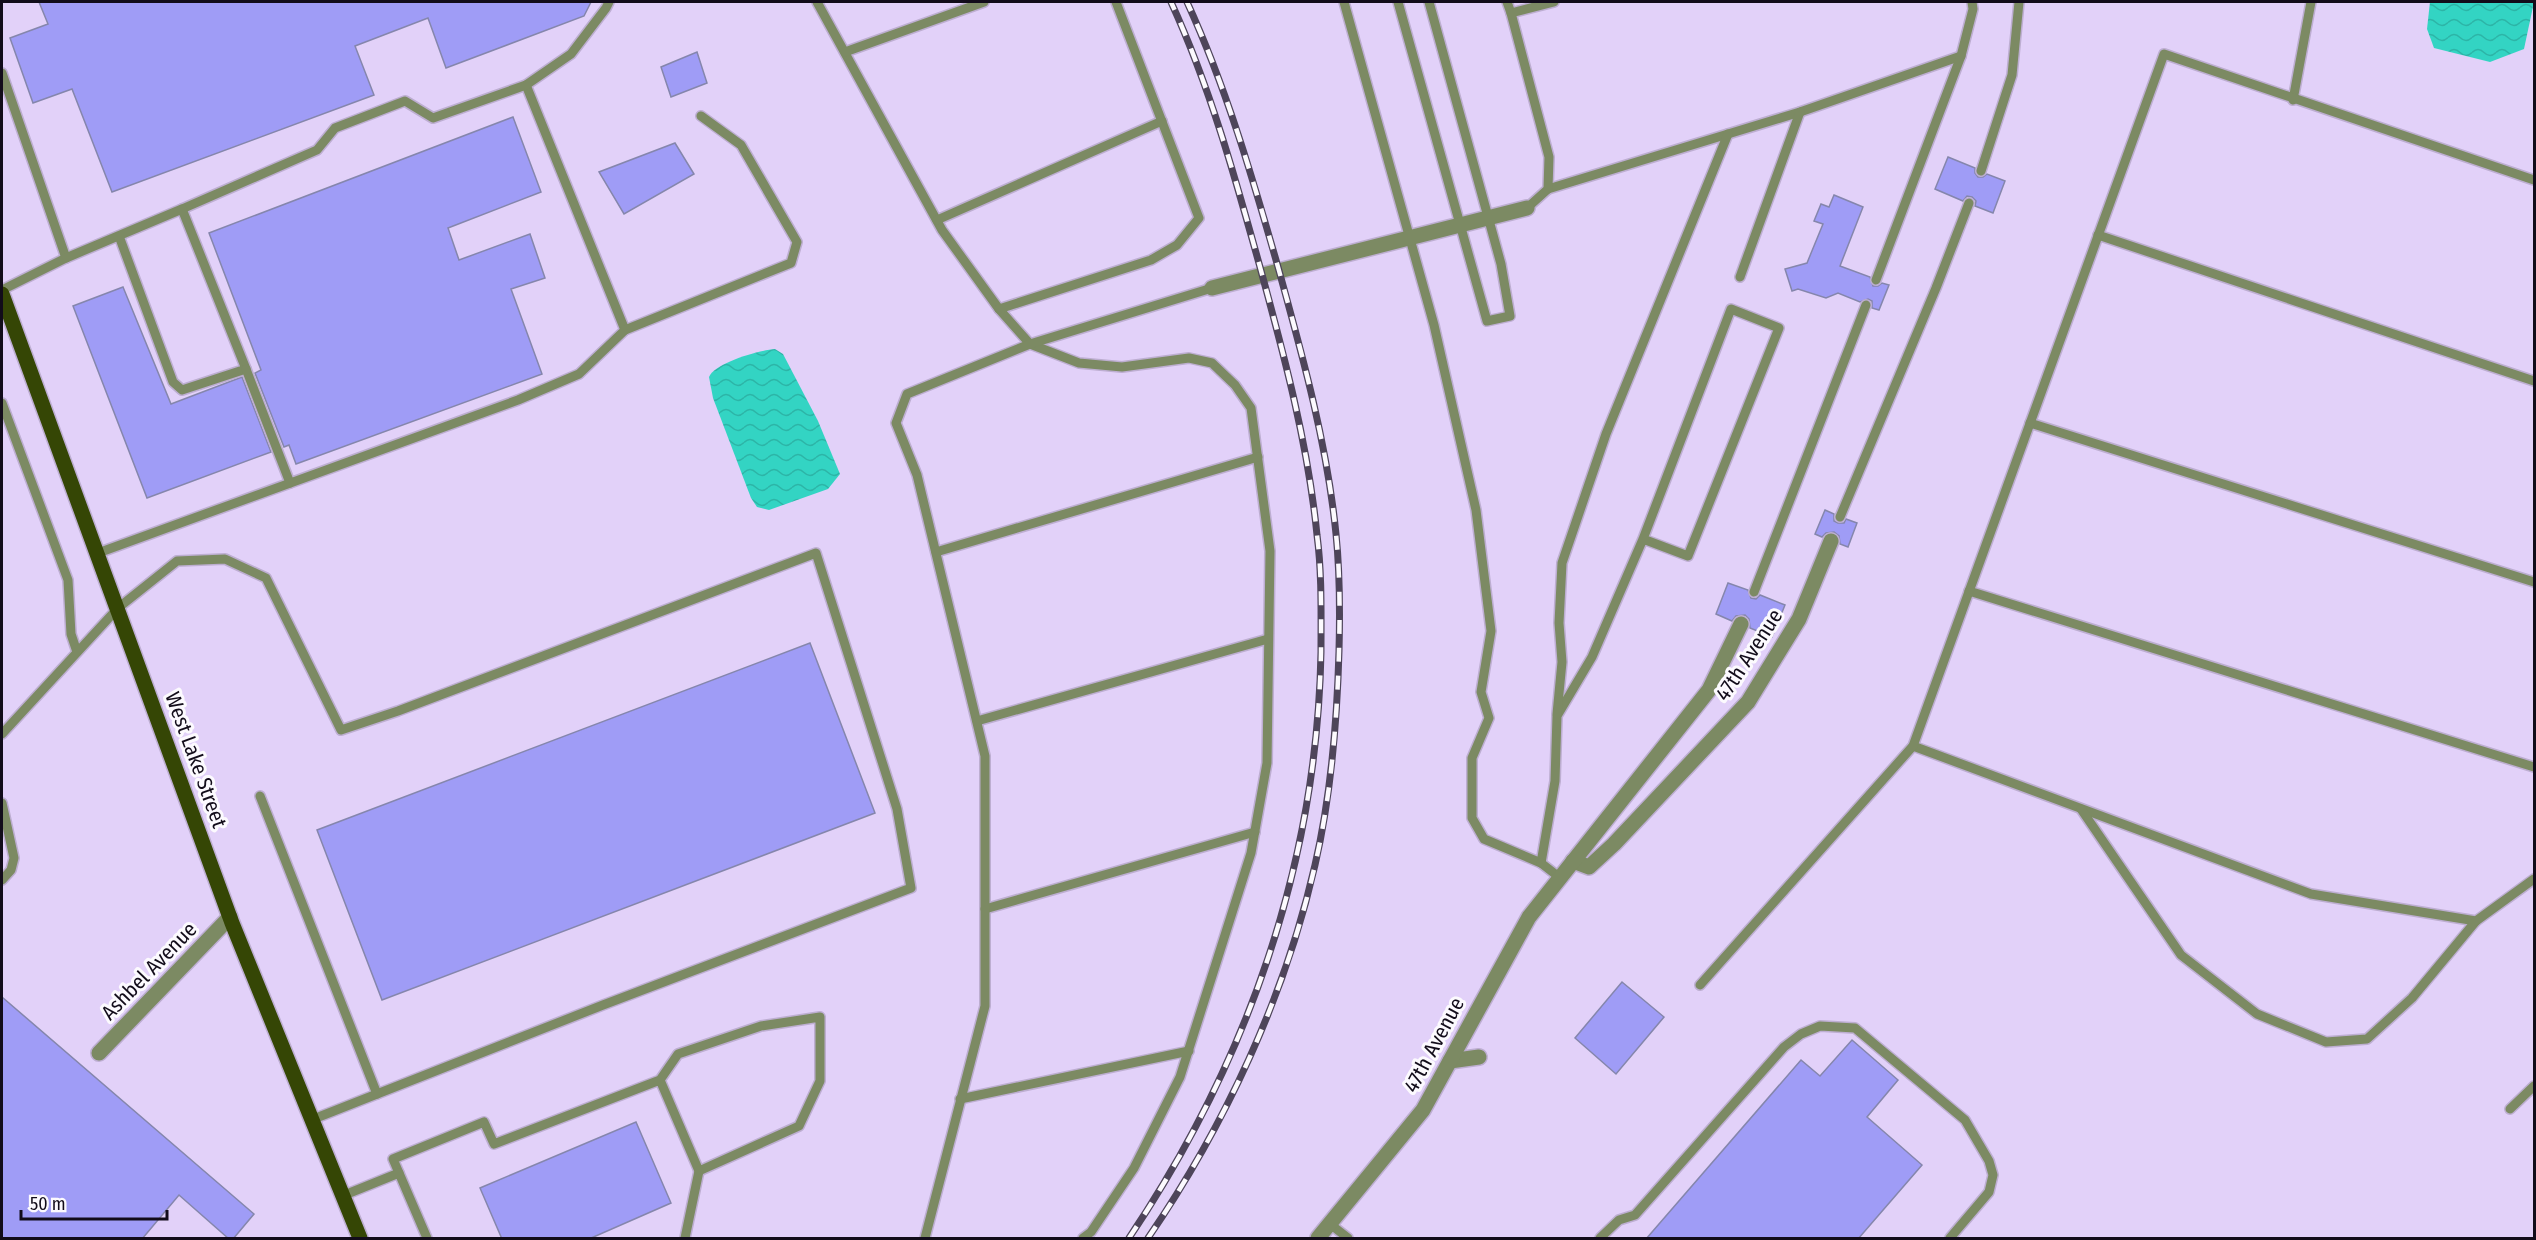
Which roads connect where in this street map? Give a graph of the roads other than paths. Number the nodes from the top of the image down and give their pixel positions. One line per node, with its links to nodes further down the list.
1 (817, 2): 14 (lane)
2 (984, 2): 14 (lane)
3 (1116, 2): 21 (lane)
4 (1344, 2): 34 (lane)
5 (1398, 2): 31 (lane)
6 (1429, 2): 29 (lane)
7 (1507, 2): 13 (lane)
8 (1554, 2): 13 (lane)
9 (1972, 2): 15 (lane)
10 (2019, 2): 23 (lane)
11 (2311, 2): 18 (lane)
12 (606, 4): 17 (lane)
13 (1511, 13): 25 (lane)
14 (844, 52): 30 (lane)
15 (1961, 56): 19 (lane); 37 (lane)
16 (2, 73): 35 (lane)
17 (526, 85): 28 (lane); 42 (lane)
18 (2293, 99): 24 (lane); 32 (lane)
19 (1800, 112): 22 (lane); 36 (lane)
20 (701, 116): 42 (lane)
21 (1162, 121): 30 (lane); 41 (lane)
22 (1728, 134): 25 (lane); 62 (lane)
23 (1981, 171)
24 (2535, 180)
25 (1548, 189): 27 (lane)
26 (1969, 203): 50 (lane)
27 (1527, 208): 29 (street)
28 (182, 209): 33 (lane); 44 (lane)
29 (1488, 218): 31 (street); 31 (lane)
30 (937, 220): 41 (lane)
31 (1460, 225): 34 (street)
32 (2098, 235): 45 (lane); 47 (lane)
33 (119, 236): 35 (lane); 44 (lane)
34 (1410, 238): 38 (street); 72 (lane)
35 (66, 258): 39 (lane)
36 (1740, 277)
37 (1876, 280)
38 (1212, 288): 43 (lane)
39 (2, 292): 54 (main road, West Lake Street)
40 (1866, 305): 57 (lane)
41 (999, 309): 43 (lane)
42 (626, 330): 49 (lane)
43 (1030, 344): 48 (lane); 53 (lane)
44 (246, 369): 49 (lane)
45 (2535, 381)
46 (2, 403): 61 (lane)
47 (2030, 423): 55 (lane); 56 (lane)
48 (1258, 457): 53 (lane); 60 (lane)
49 (290, 483): 54 (lane)
50 (1840, 517)
51 (1643, 539): 51 (lane); 62 (lane)
52 (1831, 540): 71 (street, 47th Avenue)
53 (936, 552): 63 (lane)
54 (98, 553): 58 (main road, West Lake Street)
55 (2535, 582)
56 (1969, 591): 65 (lane); 66 (lane)
57 (1754, 592)
58 (118, 608): 61 (lane); 77 (main road, West Lake Street); 86 (lane)
59 (1741, 624): 71 (street, 47th Avenue)
60 (1268, 639): 63 (lane); 70 (lane)
61 (77, 652): 64 (lane)
62 (1557, 716): 72 (lane)
63 (977, 721): 76 (lane)
64 (2, 730)
65 (1913, 746): 69 (lane); 79 (lane)
66 (2535, 766)
67 (260, 796): 86 (lane)
68 (2, 803): 75 (lane)
69 (2080, 808): 78 (lane); 78 (lane)
70 (1255, 832): 76 (lane); 80 (lane)
71 (1573, 861): 73 (street, 47th Avenue)
72 (1541, 863): 73 (lane)
73 (1559, 878): 83 (street, 47th Avenue)
74 (2535, 879): 78 (lane)
75 (2, 880)
76 (985, 909): 87 (lane)
77 (230, 917): 81 (street, Ashbel Avenue); 89 (main road, West Lake Street)
78 (2476, 921)
79 (1700, 985)
80 (1189, 1051): 87 (lane); 98 (lane)
81 (99, 1053)
82 (1479, 1057): 83 (street)
83 (1450, 1061): 93 (street, 47th Avenue)
84 (660, 1080): 90 (lane); 90 (lane); 91 (lane)
85 (2535, 1086): 88 (lane)
86 (377, 1094): 89 (lane)
87 (960, 1099): 97 (lane)
88 (2510, 1109)
89 (311, 1120): 92 (main road, West Lake Street)
90 (699, 1171): 96 (lane)
91 (399, 1173): 92 (lane); 95 (lane)
92 (342, 1196): 94 (main road, West Lake Street)
93 (1330, 1224): 99 (street, 47th Avenue); 100 (lane)
94 (360, 1239)
95 (427, 1239)
96 (685, 1239)
97 (925, 1239)
98 (1083, 1239)
99 (1318, 1239)
100 (1348, 1239)
101 (1600, 1239): 102 (lane)
102 (1950, 1239)

